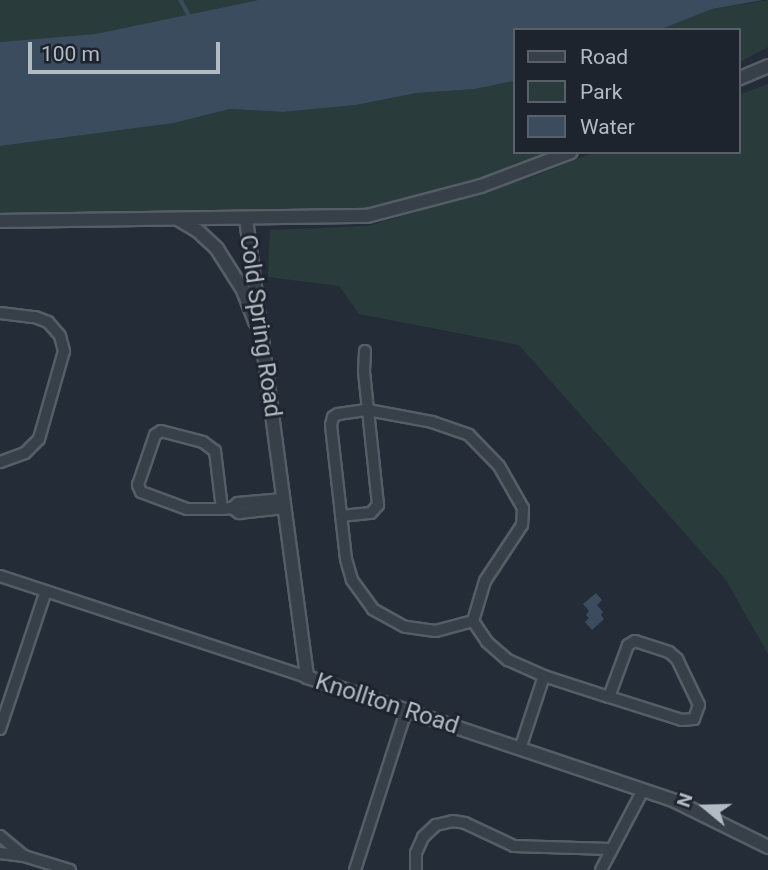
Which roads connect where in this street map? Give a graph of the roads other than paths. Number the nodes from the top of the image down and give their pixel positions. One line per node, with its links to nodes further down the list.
1 (768, 66): 2 (street)
2 (740, 78)
3 (566, 154): 5 (street)
4 (177, 219): 5 (street, Cold Spring Road); 6 (street, Cold Spring Road); 8 (street)
5 (246, 219): 8 (street, Cold Spring Road)
6 (0, 221)
7 (0, 313): 11 (street)
8 (263, 346): 12 (street, Cold Spring Road)
9 (365, 351): 10 (street)
10 (369, 410): 14 (street); 14 (street); 17 (street)
11 (0, 462)
12 (284, 503): 13 (street); 19 (street, Cold Spring Road)
13 (227, 509): 13 (street)
14 (341, 516): 17 (street)
15 (0, 576): 16 (street, Knollton Road)
16 (46, 591): 19 (street, Knollton Road); 22 (street)
17 (473, 621): 18 (street)
18 (544, 676): 20 (street); 23 (street)
19 (306, 677): 21 (street, Knollton Road)
20 (609, 697): 20 (street)
21 (406, 710): 23 (street, Knollton Road); 31 (street)
22 (0, 729)
23 (520, 749): 24 (street, Knollton Road)
24 (643, 790): 26 (street, Knollton Road); 27 (street)
25 (0, 836): 29 (street)
26 (768, 847)
27 (610, 849): 32 (street); 33 (street)
28 (0, 853): 29 (street)
29 (24, 856): 30 (street)
30 (70, 870)
31 (355, 870)
32 (416, 870)
33 (601, 870)

